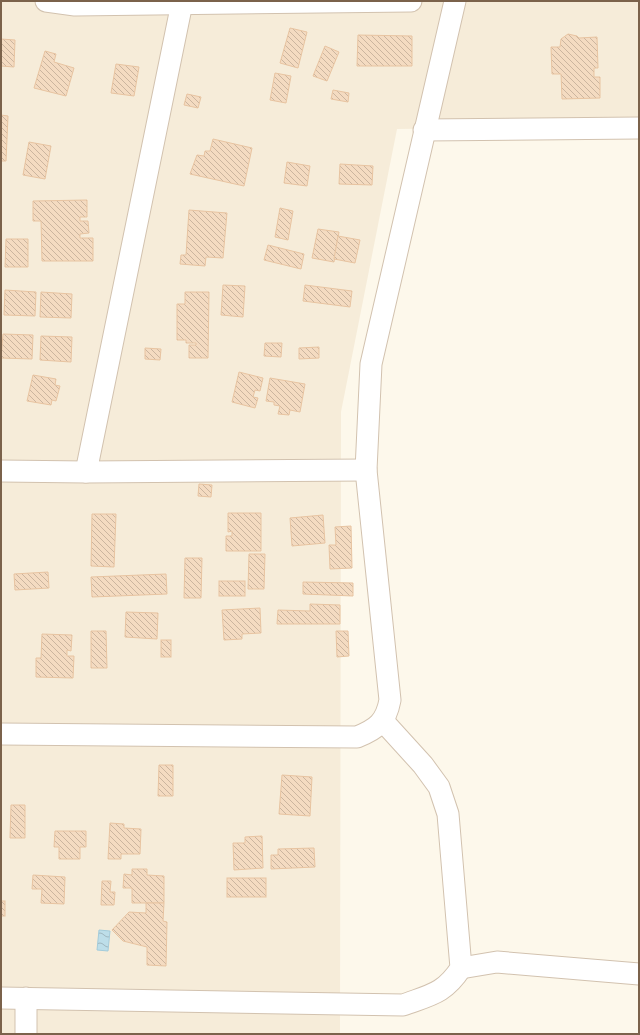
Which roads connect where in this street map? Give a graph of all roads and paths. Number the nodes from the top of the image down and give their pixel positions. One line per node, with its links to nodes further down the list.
1 (46, 1): 4 (street)
2 (411, 1): 4 (street)
3 (455, 1): 6 (street)
4 (182, 3): 9 (street)
5 (639, 128): 6 (street)
6 (424, 130): 8 (street)
7 (1, 470): 9 (street)
8 (366, 470): 9 (street); 10 (street)
9 (86, 472)
10 (383, 721): 11 (street); 12 (street)
11 (1, 734)
12 (461, 968): 13 (street); 15 (street)
13 (639, 974)
14 (1, 998): 15 (street)
15 (26, 998): 16 (street)
16 (26, 1034)

